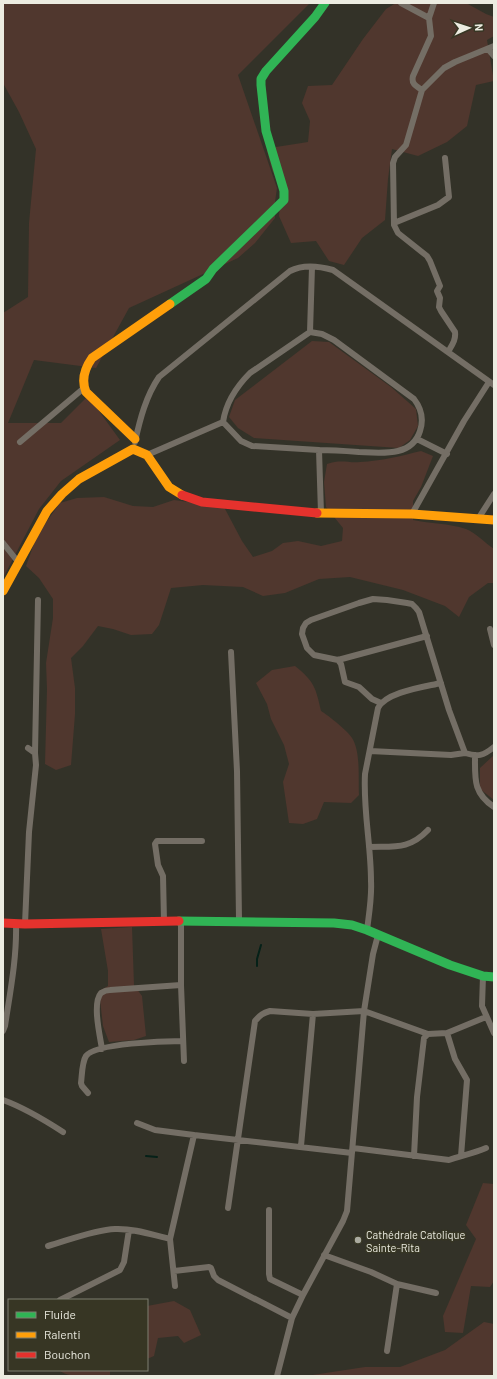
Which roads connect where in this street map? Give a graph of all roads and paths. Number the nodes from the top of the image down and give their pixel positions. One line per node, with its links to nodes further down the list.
1 (325, 3): 14 (street)
2 (401, 3): 4 (street)
3 (434, 3): 4 (street)
4 (429, 18): 7 (street)
5 (491, 48): 6 (street); 7 (street)
6 (494, 56)
7 (422, 90): 9 (street)
8 (445, 158): 9 (street)
9 (394, 223): 12 (street)
10 (312, 267): 11 (street); 12 (street); 16 (street)
11 (310, 332): 15 (street); 17 (street)
12 (448, 352): 13 (street)
13 (492, 383): 21 (street)
14 (84, 388): 16 (street); 18 (street)
15 (223, 422): 20 (street); 22 (street)
16 (136, 439): 19 (street)
17 (417, 439): 20 (street); 21 (street)
18 (20, 442)
19 (133, 449): 22 (street); 29 (street)
20 (319, 450): 24 (street)
21 (447, 454): 25 (street)
22 (147, 455): 24 (street)
23 (494, 494): 26 (street)
24 (321, 513): 25 (street)
25 (412, 514): 26 (street)
26 (478, 519): 27 (street)
27 (494, 520)
28 (3, 544): 29 (street)
29 (19, 562): 30 (street)
30 (3, 591)
31 (38, 600): 42 (street)
32 (490, 629): 34 (street)
33 (427, 636): 36 (street); 36 (street); 37 (street)
34 (494, 645)
35 (231, 652): 49 (street)
36 (338, 660): 38 (street)
37 (441, 682): 38 (street); 43 (street)
38 (381, 703): 41 (street)
39 (494, 747): 44 (street)
40 (28, 748): 42 (street)
41 (370, 751): 43 (street); 48 (street)
42 (34, 753): 53 (street)
43 (464, 753): 44 (street)
44 (475, 755): 45 (street)
45 (494, 807)
46 (428, 830): 48 (street)
47 (202, 841): 50 (street)
48 (369, 847): 54 (street)
49 (239, 920): 51 (street); 54 (street)
50 (164, 921): 51 (street); 53 (street)
51 (180, 921): 58 (street)
52 (3, 923): 53 (street)
53 (21, 924): 60 (street)
54 (367, 930): 55 (street)
55 (378, 935): 56 (street); 61 (street)
56 (483, 976): 57 (street); 63 (street)
57 (494, 977)
58 (181, 985): 68 (street); 69 (street)
59 (3, 989): 60 (street)
60 (10, 989): 64 (street)
61 (364, 1011): 62 (street); 67 (street); 79 (street)
62 (313, 1014): 76 (street); 77 (street)
63 (486, 1017): 65 (street); 66 (street)
64 (3, 1031)
65 (448, 1033): 67 (street); 81 (street)
66 (494, 1033)
67 (428, 1034): 80 (street)
68 (182, 1041): 69 (street); 70 (street)
69 (102, 1048): 71 (street)
70 (184, 1061)
71 (88, 1093)
72 (3, 1100): 74 (street)
73 (137, 1123): 75 (street)
74 (63, 1132)
75 (194, 1135): 76 (street); 85 (street)
76 (238, 1140): 77 (street); 82 (street)
77 (301, 1146): 79 (street)
78 (486, 1148): 81 (street)
79 (352, 1150): 80 (street); 87 (street)
80 (414, 1156): 81 (street)
81 (461, 1156)
82 (228, 1208)
83 (269, 1210): 92 (street)
84 (129, 1230): 85 (street); 86 (street); 93 (street)
85 (170, 1239): 88 (street)
86 (48, 1246)
87 (324, 1255): 89 (street); 92 (street)
88 (174, 1271): 90 (street); 94 (street)
89 (397, 1284): 91 (street); 95 (street)
90 (175, 1286)
91 (436, 1293)
92 (303, 1295): 94 (street)
93 (62, 1299)
94 (292, 1318): 96 (street)
95 (387, 1351)
96 (277, 1376)

